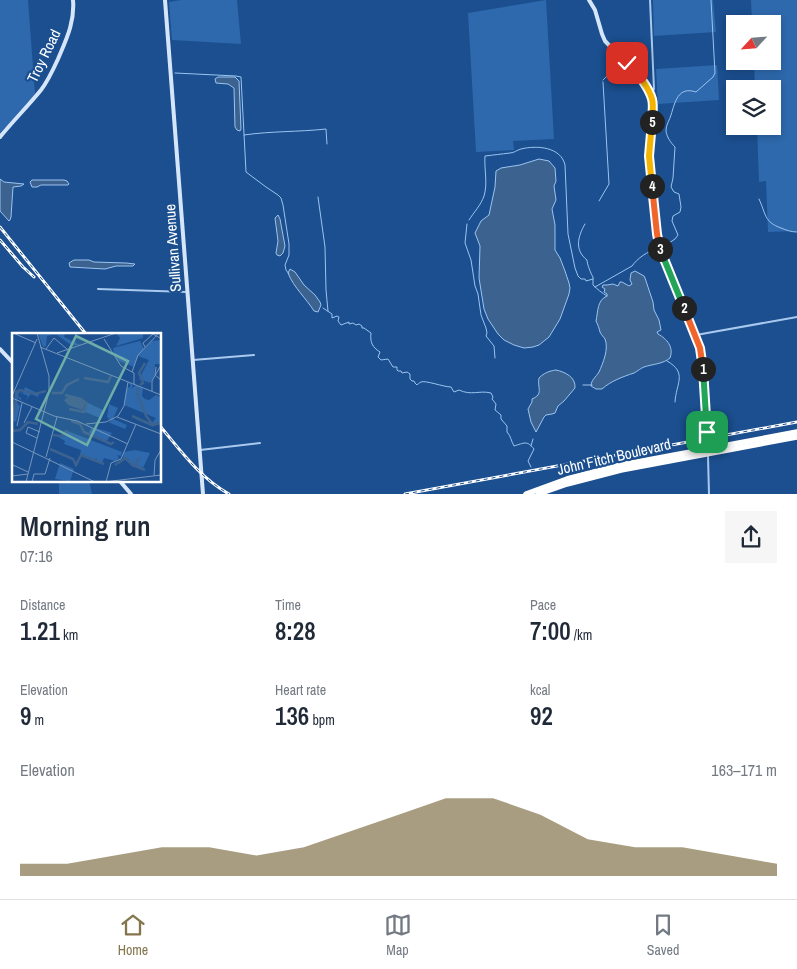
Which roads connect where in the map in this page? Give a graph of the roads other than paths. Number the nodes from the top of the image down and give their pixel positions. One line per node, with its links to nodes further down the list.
1 (73, 0): 6 (street, Troy Road)
2 (165, 0): 8 (street, Sullivan Avenue)
3 (589, 0): 5 (street)
4 (650, 0): 5 (street)
5 (650, 96): 10 (street)
6 (0, 137)
7 (98, 289): 8 (street)
8 (187, 292): 13 (street, Sullivan Avenue)
9 (797, 317): 10 (street)
10 (695, 336): 19 (street)
11 (0, 349): 14 (street)
12 (254, 356): 13 (street)
13 (193, 360): 18 (street, Sullivan Avenue)
14 (12, 362)
15 (797, 432): 19 (highway, John Fitch Boulevard)
16 (797, 437): 19 (highway, John Fitch Boulevard)
17 (260, 443): 18 (street)
18 (200, 450): 23 (street, Sullivan Avenue)
19 (708, 451): 20 (highway, John Fitch Boulevard); 26 (street)
20 (575, 479): 24 (highway, John Fitch Boulevard); 25 (highway, John Fitch Boulevard)
21 (120, 482): 22 (street)
22 (131, 494)
23 (203, 494)
24 (526, 494)
25 (538, 494)
26 (709, 494)

